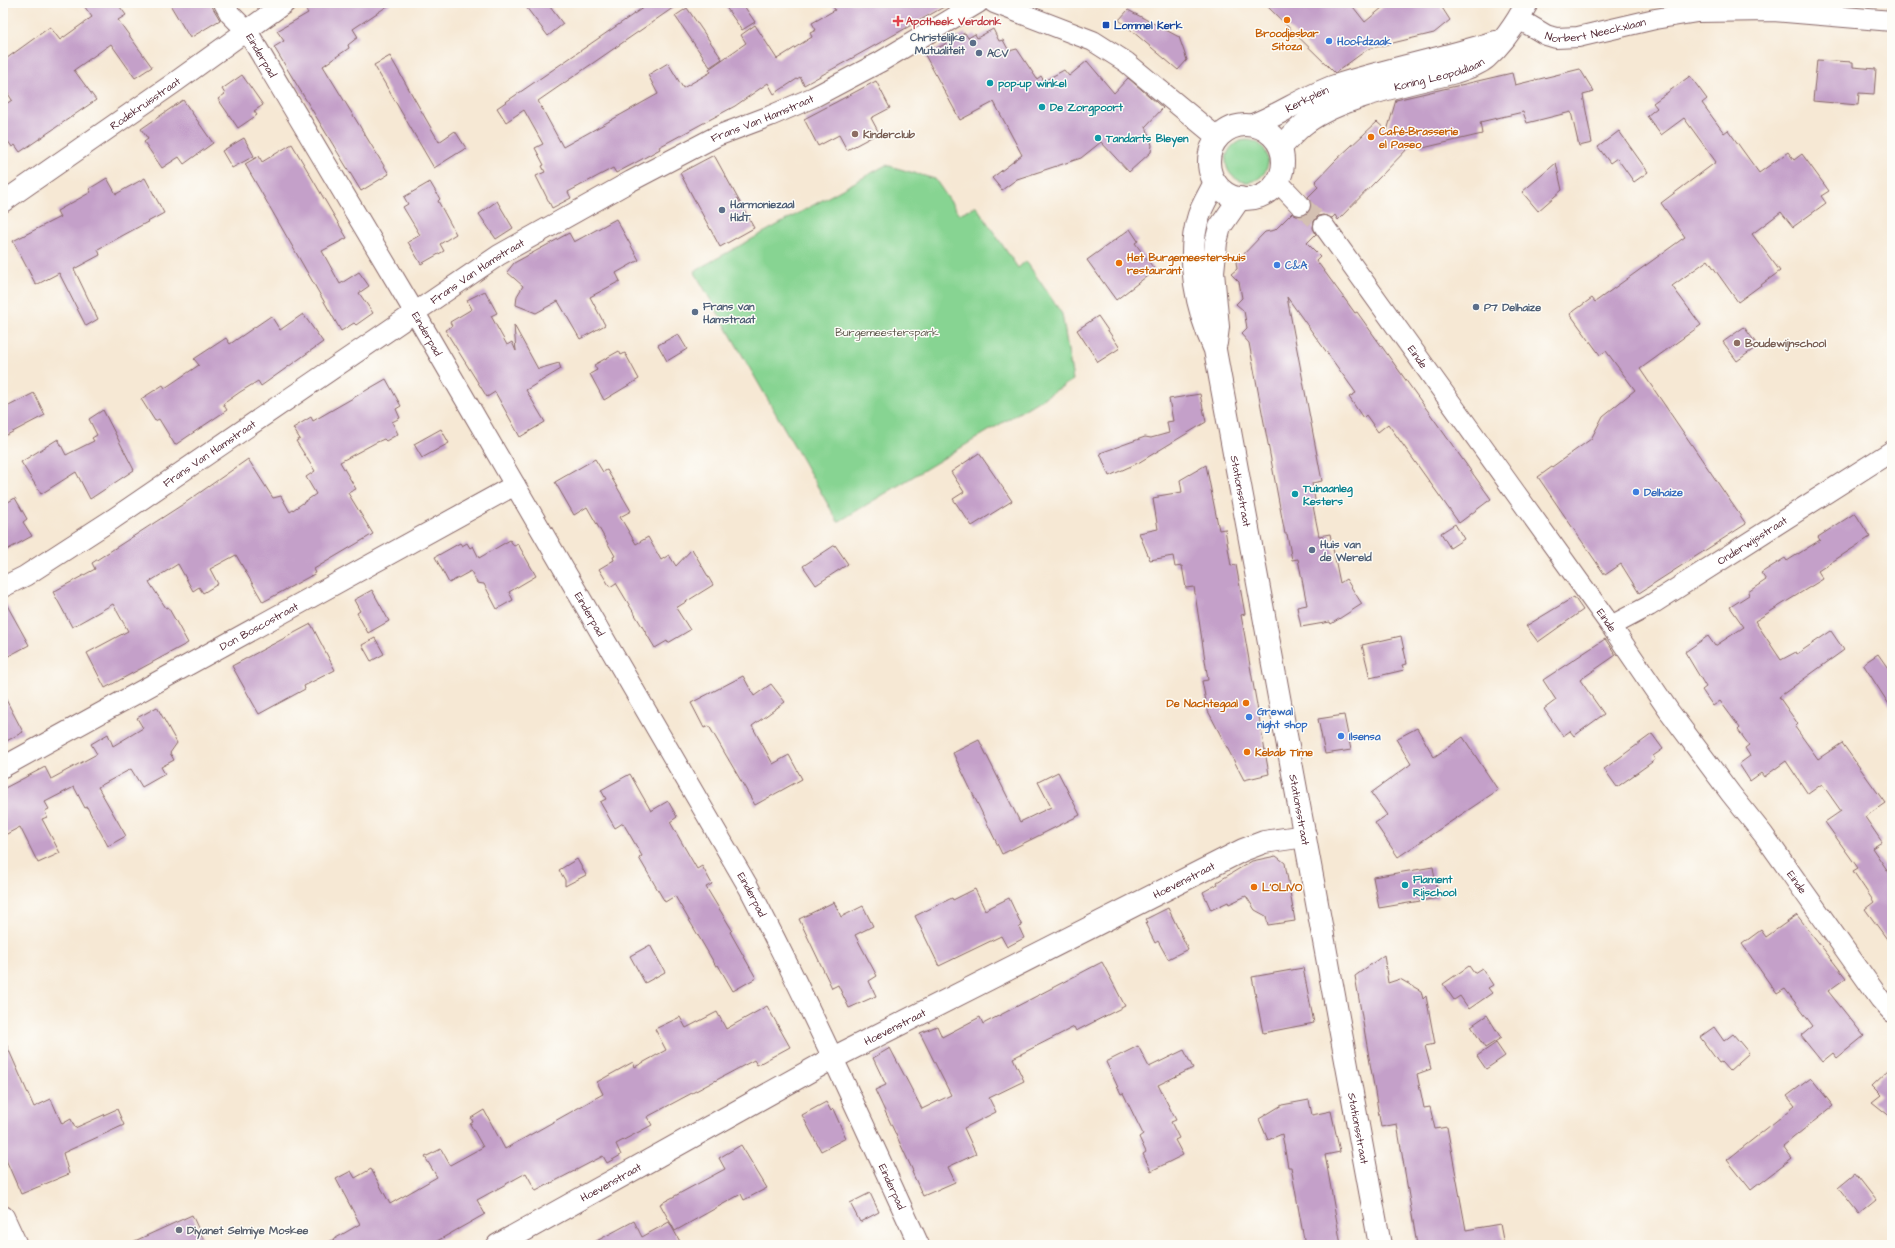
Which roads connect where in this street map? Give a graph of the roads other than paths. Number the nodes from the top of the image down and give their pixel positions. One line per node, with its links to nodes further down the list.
1 (224, 3): 8 (street, Einderpad)
2 (285, 3): 8 (street, Rodekruisstraat)
3 (978, 3): 19 (street, Frans Van Hamstraat)
4 (994, 3): 5 (street)
5 (1018, 7): 11 (street)
6 (1523, 11): 7 (street, Norbert Neeckxlaan); 9 (main road, Koning Leopoldlaan)
7 (1892, 21)
8 (247, 31): 16 (street, Rodekruisstraat); 19 (street, Einderpad)
9 (1366, 87): 10 (main road, Kerkplein); 12 (main road, Kerkplein)
10 (1253, 125): 11 (main road, Kerkplein); 12 (main road)
11 (1218, 138): 13 (main road)
12 (1281, 147): 14 (main road)
13 (1215, 182): 15 (main road); 20 (main road, Stationsstraat)
14 (1278, 182): 15 (main road); 17 (street)
15 (1240, 198): 20 (main road, Stationsstraat)
16 (3, 202)
17 (1300, 205)
18 (1324, 226): 24 (street, Einde)
19 (415, 313): 22 (street, Einderpad); 23 (street, Frans Van Hamstraat)
20 (1215, 350): 26 (main road, Stationsstraat)
21 (1892, 451): 24 (street, Onderwijsstraat)
22 (515, 485): 25 (street, Don Boscostraat); 28 (street, Einderpad)
23 (3, 587)
24 (1611, 626): 27 (street, Einde)
25 (3, 768)
26 (1305, 836): 28 (main road, Hoevenstraat); 33 (main road, Stationsstraat)
27 (1892, 1012)
28 (833, 1058): 31 (main road, Hoevenstraat); 32 (street, Einderpad)
29 (3, 1217): 30 (main road)
30 (16, 1245)
31 (498, 1245)
32 (920, 1245)
33 (1380, 1245)

